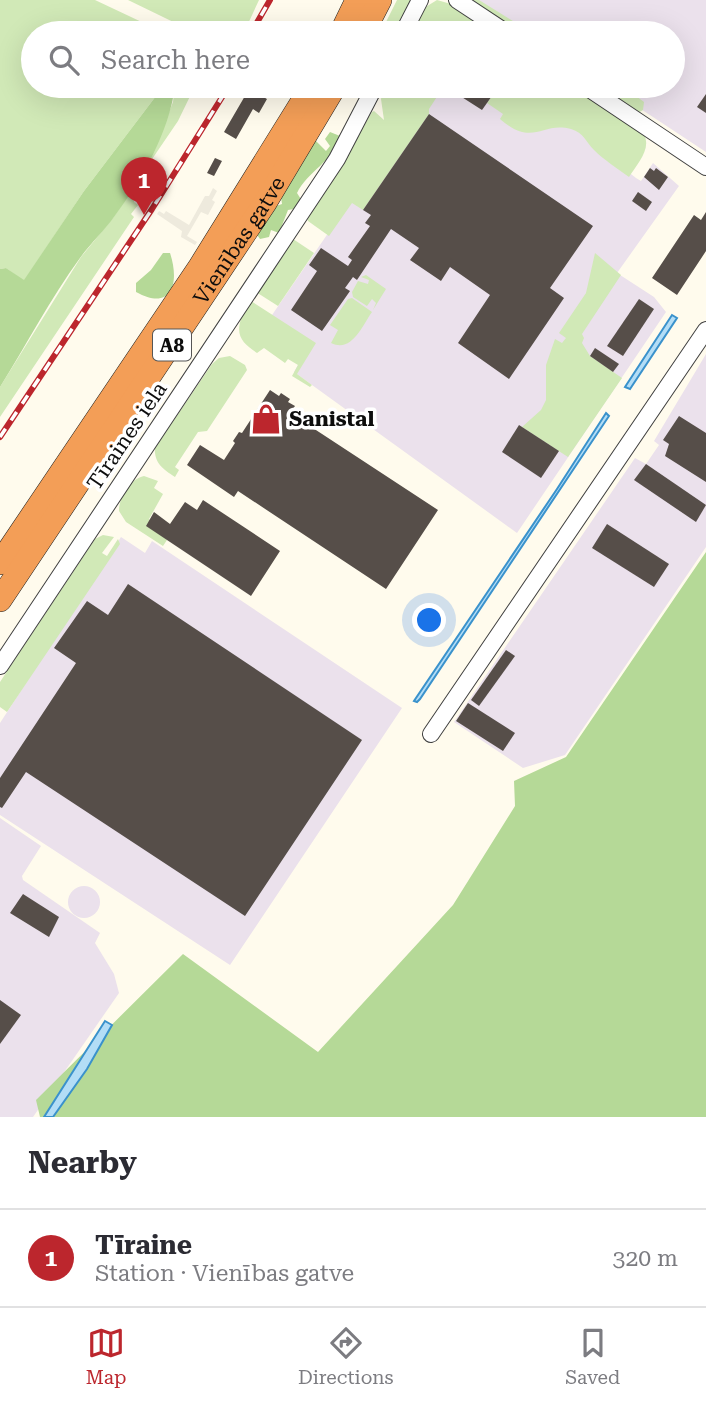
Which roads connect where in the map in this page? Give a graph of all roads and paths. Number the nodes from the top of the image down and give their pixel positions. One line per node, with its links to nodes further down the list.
1 (357, 0): 5 (highway)
2 (380, 0): 6 (highway)
3 (420, 0): 7 (street)
4 (457, 0): 8 (street)
5 (347, 21)
6 (369, 21)
7 (409, 21)
8 (489, 21)
9 (305, 98): 15 (highway, Vienības gatve / A8)
10 (328, 98): 16 (highway, Vienības gatve / A8)
11 (369, 98): 17 (street, Tīraines iela)
12 (603, 98): 13 (street)
13 (706, 167)
14 (706, 330): 18 (street)
15 (0, 563)
16 (0, 600)
17 (0, 666)
18 (431, 734)

